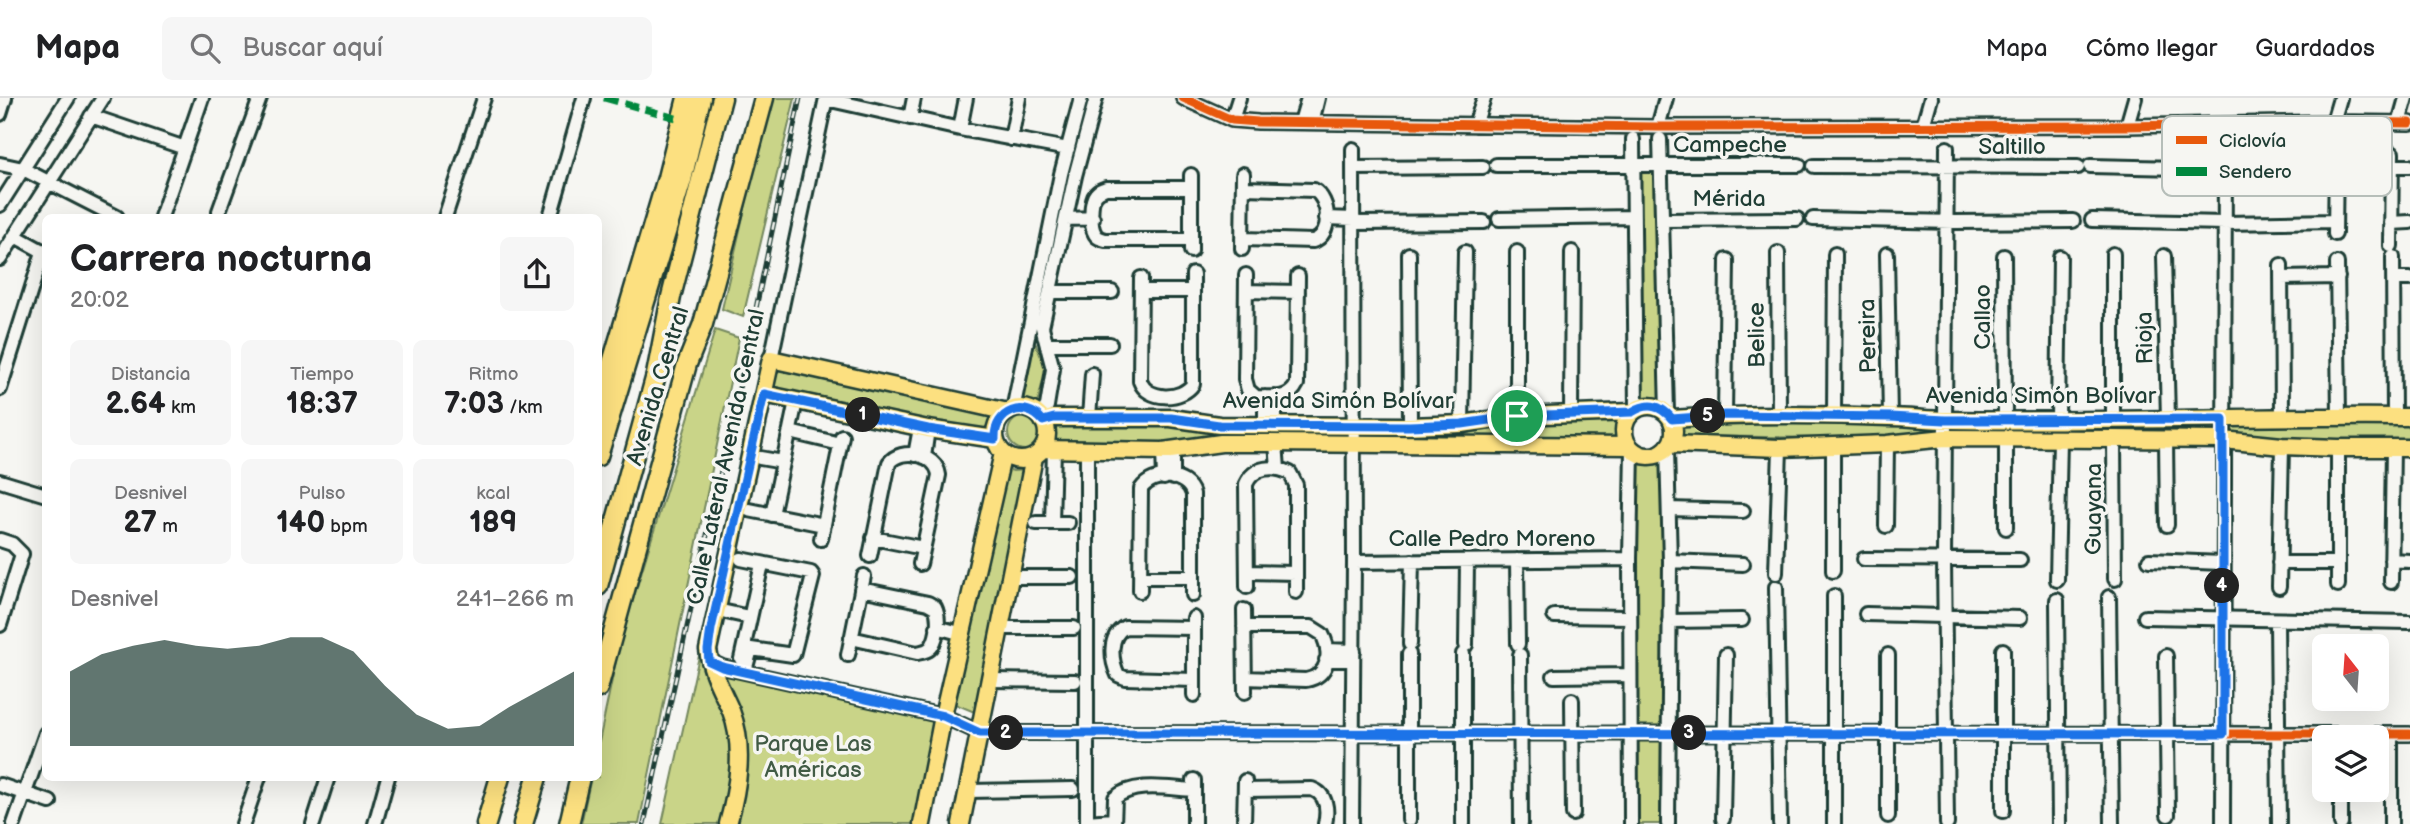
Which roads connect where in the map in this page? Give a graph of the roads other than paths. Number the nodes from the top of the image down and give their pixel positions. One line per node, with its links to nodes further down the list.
1 (5, 98): 29 (street)
2 (68, 98): 58 (street)
3 (103, 98): 30 (street)
4 (202, 98): 44 (street)
5 (260, 98): 68 (street)
6 (484, 98): 71 (street)
7 (584, 98): 72 (street)
8 (687, 98): 124 (highway)
9 (701, 98): 161 (highway)
10 (722, 98): 218 (highway, Avenida Central)
11 (764, 98): 272 (highway, Avenida Central)
12 (914, 98): 32 (street)
13 (966, 98): 40 (street)
14 (1019, 98): 42 (street)
15 (1081, 98): 46 (street)
16 (1096, 98): 75 (street)
17 (1184, 98): 33 (street)
18 (1239, 98): 33 (street)
19 (1308, 98): 34 (street)
20 (1318, 98): 34 (street)
21 (1484, 98): 36 (street)
22 (1665, 98): 41 (street)
23 (1931, 98): 38 (street)
24 (2135, 98): 39 (street)
25 (2340, 98): 31 (street)
26 (2406, 98): 35 (street)
27 (826, 99): 28 (street); 119 (street, Calle Lateral Avenida Central)
28 (859, 102): 32 (street)
29 (0, 114)
30 (92, 116): 44 (street); 61 (street)
31 (2335, 116)
32 (910, 118): 40 (street)
33 (1233, 120): 34 (street)
34 (1306, 122): 36 (street)
35 (2405, 123)
36 (1475, 125): 41 (street)
37 (2162, 125): 39 (street)
38 (1923, 126): 39 (street); 41 (street)
39 (2127, 126)
40 (960, 129): 42 (street)
41 (1659, 133): 52 (street)
42 (1011, 139): 46 (street)
43 (1633, 139): 51 (street)
44 (185, 148): 70 (street)
45 (1947, 148): 56 (street)
46 (1068, 149): 128 (street)
47 (1353, 149): 55 (street)
48 (2392, 159): 54 (street)
49 (0, 164): 58 (street)
50 (1799, 165): 52 (street, Campeche)
51 (1634, 166): 52 (street, Campeche); 55 (street, Campeche); 77 (street)
52 (1661, 166): 81 (street)
53 (1814, 166): 56 (street, Saltillo)
54 (2410, 166)
55 (1353, 168): 76 (street)
56 (1947, 168): 57 (street, Saltillo); 84 (street)
57 (2162, 168)
58 (23, 169): 61 (street); 67 (street)
59 (1243, 174): 63 (street)
60 (1191, 175): 62 (street)
61 (50, 182): 69 (street); 89 (street)
62 (1191, 188): 73 (street); 73 (street)
63 (1243, 188): 74 (street); 74 (street)
64 (2225, 196): 87 (street)
65 (2335, 196): 87 (street, Saltillo)
66 (2391, 196): 88 (street)
67 (0, 205)
68 (219, 211)
69 (111, 214)
70 (162, 214)
71 (446, 214)
72 (551, 214)
73 (1093, 214): 75 (street)
74 (1326, 214): 76 (street)
75 (1067, 215): 114 (street)
76 (1354, 217): 83 (street); 150 (street)
77 (1634, 217): 78 (street); 127 (street)
78 (1499, 219)
79 (1797, 219): 81 (street, Mérida)
80 (1813, 219): 84 (street)
81 (1662, 220): 132 (street)
82 (2092, 220): 87 (street)
83 (1484, 222)
84 (1946, 222): 85 (street); 145 (street)
85 (2073, 222)
86 (2410, 222): 88 (street)
87 (2225, 223): 144 (street)
88 (2391, 223): 110 (street)
89 (15, 236): 90 (street); 103 (street)
90 (42, 251)
91 (1465, 252): 148 (street)
92 (1517, 252): 131 (street)
93 (1572, 252): 129 (street)
94 (1777, 253): 133 (street, Belice)
95 (1409, 254): 151 (street)
96 (1835, 254): 134 (street)
97 (1887, 254): 137 (street, Pereira)
98 (2113, 254): 142 (street)
99 (2004, 256): 146 (street, Callao)
100 (2164, 256): 143 (street, Rioja)
101 (2060, 257): 147 (street)
102 (42, 258): 121 (street)
103 (0, 259)
104 (1727, 260): 130 (street)
105 (2337, 263): 109 (street)
106 (1193, 274): 112 (street)
107 (1245, 275): 113 (street)
108 (1298, 276): 116 (street)
109 (2338, 277): 135 (street); 136 (street)
110 (2393, 279): 111 (street); 138 (street)
111 (2410, 279)
112 (1193, 291): 123 (street); 123 (street)
113 (1246, 291): 116 (street); 125 (street)
114 (1050, 292): 115 (street); 117 (street)
115 (1112, 292)
116 (1298, 292): 125 (street)
117 (1047, 344): 118 (street); 141 (street)
118 (1110, 344)
119 (771, 359): 122 (main road, Calle Lateral Avenida Central); 128 (main road)
120 (1092, 374): 139 (street)
121 (0, 389)
122 (764, 394): 126 (main road); 270 (main road, Calle Lateral Avenida Central)
123 (1167, 395): 140 (street)
124 (602, 397)
125 (1270, 397): 149 (street)
126 (800, 402): 152 (main road); 153 (street)
127 (1634, 410): 129 (main road, Avenida Simón Bolívar); 132 (main road); 169 (main road)
128 (1010, 411): 141 (main road); 164 (main road)
129 (1571, 415): 131 (main road, Avenida Simón Bolívar)
130 (1725, 415): 132 (main road, Avenida Simón Bolívar); 133 (main road, Avenida Simón Bolívar)
131 (1517, 416): 148 (main road, Avenida Simón Bolívar)
132 (1669, 416): 165 (main road)
133 (1779, 416): 134 (main road, Avenida Simón Bolívar)
134 (1835, 416): 137 (main road, Avenida Simón Bolívar)
135 (2282, 416): 136 (main road, Avenida Simón Bolívar); 144 (main road, Avenida Simón Bolívar)
136 (2339, 416): 138 (main road, Avenida Simón Bolívar)
137 (1890, 417): 145 (main road, Avenida Simón Bolívar)
138 (2402, 417)
139 (1089, 418): 140 (main road, Avenida Simón Bolívar); 141 (main road, Avenida Simón Bolívar)
140 (1167, 418): 149 (main road, Avenida Simón Bolívar)
141 (1042, 419): 175 (main road)
142 (2113, 419): 143 (main road, Avenida Simón Bolívar); 147 (main road, Avenida Simón Bolívar)
143 (2168, 419): 144 (main road, Avenida Simón Bolívar)
144 (2223, 419): 159 (street)
145 (1945, 420): 146 (main road, Avenida Simón Bolívar); 154 (street)
146 (2005, 420): 147 (main road, Avenida Simón Bolívar)
147 (2058, 420)
148 (1462, 424): 151 (main road, Avenida Simón Bolívar)
149 (1270, 426): 150 (main road, Avenida Simón Bolívar)
150 (1352, 426): 151 (main road, Avenida Simón Bolívar); 160 (street)
151 (1409, 426)
152 (924, 428): 164 (main road); 176 (street)
153 (791, 435): 178 (street); 190 (street)
154 (1945, 438): 155 (main road, Avenida Simón Bolívar); 163 (main road, Avenida Simón Bolívar); 203 (street)
155 (2006, 439): 156 (main road, Avenida Simón Bolívar); 193 (street)
156 (2060, 439): 157 (main road, Avenida Simón Bolívar); 228 (street)
157 (2114, 439): 158 (main road, Avenida Simón Bolívar); 227 (street, Guayana)
158 (2166, 440): 159 (main road, Avenida Simón Bolívar); 191 (street)
159 (2223, 440): 166 (main road, Avenida Simón Bolívar); 212 (street)
160 (1354, 442): 162 (main road, Avenida Simón Bolívar); 169 (main road, Avenida Simón Bolívar); 211 (street)
161 (602, 443)
162 (1272, 443): 174 (main road, Avenida Simón Bolívar); 179 (street)
163 (1887, 444): 167 (main road, Avenida Simón Bolívar); 192 (street)
164 (999, 446): 175 (main road); 259 (main road)
165 (1669, 446): 169 (main road); 170 (main road, Avenida Simón Bolívar); 183 (street)
166 (2282, 446): 171 (main road, Avenida Simón Bolívar); 213 (street)
167 (1833, 447): 170 (main road, Avenida Simón Bolívar); 219 (street)
168 (2410, 447): 172 (main road, Avenida Simón Bolívar)
169 (1630, 448): 200 (street)
170 (1780, 448): 222 (street)
171 (2337, 448): 172 (main road, Avenida Simón Bolívar); 214 (street)
172 (2393, 448): 209 (street)
173 (1087, 450): 174 (main road, Avenida Simón Bolívar); 175 (main road, Avenida Simón Bolívar); 263 (street)
174 (1168, 450): 180 (street)
175 (1043, 452): 188 (street); 223 (main road)
176 (920, 456): 194 (street); 197 (street)
177 (760, 458): 178 (street)
178 (783, 463): 186 (street)
179 (1273, 468): 220 (street); 221 (street)
180 (1169, 478): 225 (street); 226 (street)
181 (0, 481): 182 (street)
182 (42, 491)
183 (1669, 509): 185 (street); 207 (street)
184 (749, 510): 186 (street)
185 (1743, 511)
186 (772, 514): 190 (street)
187 (1035, 523): 188 (street)
188 (1052, 523): 189 (street)
189 (1068, 523)
190 (824, 525): 195 (street)
191 (2166, 525)
192 (1886, 526)
193 (2006, 528)
194 (873, 538): 197 (street); 198 (street)
195 (821, 539)
196 (0, 540): 254 (street)
197 (923, 548): 216 (street)
198 (870, 556)
199 (741, 559): 215 (street)
200 (1630, 559): 202 (street, Calle Pedro Moreno); 245 (street)
201 (1864, 559): 203 (street)
202 (1517, 560): 206 (street, Calle Pedro Moreno); 288 (street)
203 (1944, 560): 208 (street); 246 (street)
204 (2149, 560): 212 (street)
205 (1412, 561): 206 (street, Calle Pedro Moreno); 211 (street, Calle Pedro Moreno); 284 (street)
206 (1467, 561): 285 (street)
207 (1670, 561): 217 (street); 252 (street)
208 (2020, 561)
209 (2391, 561): 210 (street); 229 (street)
210 (2410, 561)
211 (1354, 562): 266 (street)
212 (2222, 563): 249 (street)
213 (2279, 563): 214 (street); 233 (street)
214 (2338, 563): 230 (street)
215 (762, 564): 243 (street); 271 (street)
216 (920, 564)
217 (1743, 564)
218 (602, 571)
219 (1833, 571)
220 (1247, 572): 221 (street); 231 (street)
221 (1296, 573): 235 (street)
222 (1776, 573)
223 (1011, 577): 224 (street); 256 (main road)
224 (1072, 577)
225 (1141, 577): 226 (street); 234 (street)
226 (1193, 577): 236 (street)
227 (2115, 579)
228 (2057, 580)
229 (2391, 582)
230 (2338, 585)
231 (1247, 587)
232 (1776, 587): 291 (street)
233 (2279, 587)
234 (1140, 591)
235 (1296, 592)
236 (1193, 595)
237 (1834, 596): 292 (street)
238 (2109, 597): 297 (street)
239 (2057, 600): 296 (street)
240 (1244, 610): 255 (street)
241 (726, 612): 243 (street)
242 (1866, 614): 246 (street)
243 (749, 617): 271 (street)
244 (1554, 617): 245 (street)
245 (1630, 617): 274 (street)
246 (1946, 617): 248 (street); 294 (street)
247 (2145, 617): 249 (street)
248 (2020, 618)
249 (2222, 619): 251 (street); 299 (street)
250 (1742, 620): 252 (street)
251 (2277, 620): 253 (street); 300 (street)
252 (1670, 621): 287 (street)
253 (2410, 622)
254 (0, 625)
255 (1244, 627): 265 (street); 265 (street)
256 (1001, 628): 257 (street); 275 (main road)
257 (1074, 628)
258 (936, 632): 259 (street); 260 (street); 260 (street)
259 (962, 637): 280 (main road)
260 (851, 638): 264 (street)
261 (2003, 650): 295 (street)
262 (1113, 653): 263 (street); 276 (street); 276 (street)
263 (1088, 654): 282 (street)
264 (848, 655)
265 (1327, 655): 266 (street)
266 (1354, 655): 283 (street)
267 (1726, 655): 290 (street)
268 (1888, 655): 293 (street)
269 (2166, 656): 298 (street)
270 (709, 661): 271 (street); 337 (main road, Calle Lateral Avenida Central)
271 (742, 670): 280 (street)
272 (602, 673)
273 (1554, 676): 274 (street)
274 (1630, 676): 289 (street)
275 (991, 680): 277 (street); 281 (main road)
276 (1194, 680): 278 (street)
277 (1075, 681)
278 (1194, 695)
279 (1572, 700): 286 (street)
280 (943, 716): 281 (street); 338 (main road)
281 (980, 733): 282 (street); 315 (main road)
282 (1088, 733): 283 (street); 325 (street)
283 (1352, 733): 284 (street); 324 (street)
284 (1410, 733): 285 (street); 328 (street)
285 (1463, 733): 288 (street); 342 (street)
286 (1572, 733): 288 (street); 289 (street); 320 (street)
287 (1669, 733): 289 (street); 290 (street); 345 (street)
288 (1520, 734): 343 (street)
289 (1631, 734): 344 (street)
290 (1725, 734): 291 (street); 327 (street)
291 (1778, 734): 292 (street); 346 (street)
292 (1834, 734): 293 (street); 347 (street)
293 (1888, 734): 294 (street); 322 (street)
294 (1947, 734): 295 (street); 348 (street)
295 (2003, 734): 296 (street); 319 (street)
296 (2058, 734): 297 (street); 349 (street)
297 (2111, 734): 298 (street); 350 (street)
298 (2167, 734): 299 (street); 321 (street)
299 (2223, 734): 300 (street); 351 (street)
300 (2280, 734): 304 (street); 352 (street)
301 (2389, 734): 302 (street)
302 (2392, 734): 303 (street); 354 (street)
303 (2410, 734)
304 (2312, 735)
305 (42, 744): 316 (street)
306 (258, 781): 330 (street)
307 (327, 781): 331 (street)
308 (387, 781): 332 (street)
309 (499, 781): 333 (highway)
310 (511, 781): 334 (highway)
311 (536, 781): 335 (highway)
312 (579, 781): 336 (highway)
313 (0, 785): 316 (street)
314 (1073, 789): 315 (street)
315 (968, 791): 339 (main road)
316 (24, 793): 317 (street); 329 (street)
317 (50, 802)
318 (2341, 802): 353 (street)
319 (2003, 811)
320 (1573, 814)
321 (2168, 815)
322 (1888, 816)
323 (1326, 817): 324 (street); 341 (street)
324 (1352, 817)
325 (1087, 818): 326 (street)
326 (1113, 818): 340 (street)
327 (1723, 819)
328 (1409, 820)
329 (14, 824)
330 (243, 824)
331 (313, 824)
332 (375, 824)
333 (486, 824)
334 (498, 824)
335 (523, 824)
336 (569, 824)
337 (728, 824)
338 (922, 824)
339 (961, 824)
340 (1194, 824)
341 (1244, 824)
342 (1463, 824)
343 (1521, 824)
344 (1630, 824)
345 (1668, 824)
346 (1780, 824)
347 (1834, 824)
348 (1947, 824)
349 (2059, 824)
350 (2112, 824)
351 (2223, 824)
352 (2279, 824)
353 (2340, 824)
354 (2390, 824)

